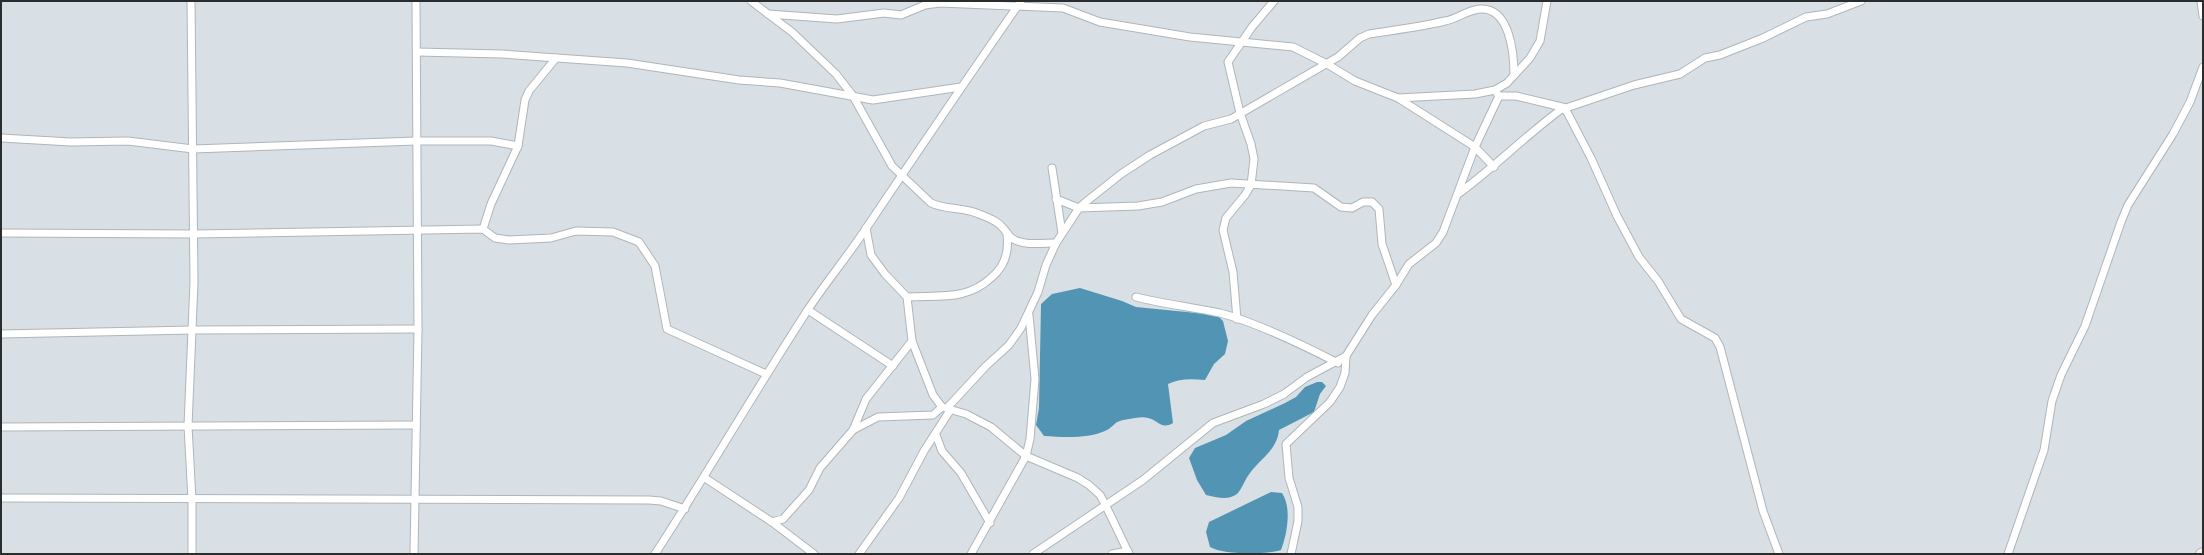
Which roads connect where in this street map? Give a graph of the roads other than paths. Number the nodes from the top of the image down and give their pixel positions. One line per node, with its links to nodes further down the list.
1 (191, 1): 27 (street)
2 (416, 1): 12 (street)
3 (751, 1): 9 (street)
4 (1274, 1): 11 (street)
5 (1547, 1): 16 (street)
6 (1861, 1): 21 (street)
7 (2201, 1): 10 (street)
8 (1019, 4): 9 (street); 11 (street); 17 (street)
9 (768, 14): 19 (street)
10 (2203, 16)
11 (1241, 42): 14 (street); 22 (street)
12 (417, 52): 13 (street); 24 (street)
13 (556, 58): 19 (street); 25 (street)
14 (1326, 64): 16 (street); 20 (street); 22 (street)
15 (2203, 67): 84 (street)
16 (1514, 75): 18 (street)
17 (961, 87): 19 (street); 30 (street)
18 (1497, 93): 20 (street); 21 (street); 26 (street)
19 (853, 96): 30 (street)
20 (1398, 98): 26 (street)
21 (1563, 108): 28 (street); 83 (street)
22 (1240, 113): 31 (street); 34 (street)
23 (1, 138): 27 (street)
24 (416, 141): 25 (street); 27 (street); 37 (street)
25 (518, 146): 36 (street)
26 (1475, 147): 28 (street); 32 (street)
27 (193, 149): 40 (street)
28 (1494, 167): 32 (street)
29 (1052, 168): 33 (street)
30 (900, 175): 35 (street); 41 (street)
31 (1251, 185): 34 (street); 43 (street); 48 (street)
32 (1458, 194): 43 (street)
33 (1056, 199): 34 (street); 39 (street)
34 (1079, 208): 39 (street)
35 (866, 228): 44 (street); 46 (street)
36 (483, 229): 37 (street); 57 (street)
37 (418, 230): 40 (street); 50 (street)
38 (1, 233): 40 (street)
39 (1062, 233): 42 (street)
40 (194, 234): 49 (street)
41 (1007, 235): 42 (street); 44 (street)
42 (1056, 244): 47 (street)
43 (1396, 285): 53 (street)
44 (907, 297): 52 (street)
45 (1136, 297): 48 (street)
46 (808, 310): 55 (street); 57 (street)
47 (1029, 313): 58 (street); 64 (street)
48 (1237, 319): 54 (street)
49 (193, 330): 50 (street); 51 (street); 60 (street)
50 (418, 330): 59 (street)
51 (1, 334)
52 (912, 340): 55 (street); 58 (street)
53 (1346, 356): 54 (street); 56 (street)
54 (1336, 362): 56 (street); 69 (street)
55 (893, 366): 62 (street)
56 (1346, 367): 82 (street)
57 (766, 374): 65 (street)
58 (947, 408): 62 (street); 63 (street); 64 (street)
59 (416, 425): 60 (street); 68 (street)
60 (188, 426): 61 (street); 67 (street)
61 (1, 427)
62 (853, 430): 71 (street)
63 (936, 435): 72 (street); 78 (street)
64 (1026, 456): 69 (street); 72 (street)
65 (704, 478): 70 (street); 71 (street)
66 (1, 498): 67 (street)
67 (192, 500): 68 (street); 74 (street)
68 (416, 500): 70 (street); 75 (street)
69 (1105, 504): 73 (street); 80 (street)
70 (684, 509): 76 (street)
71 (772, 522): 77 (street)
72 (990, 523): 79 (street)
73 (1128, 552): 81 (street)
74 (192, 554)
75 (414, 554)
76 (655, 554)
77 (814, 554)
78 (859, 554)
79 (971, 554)
80 (1033, 554)
81 (1112, 554)
82 (1292, 554)
83 (1779, 554)
84 (2008, 554)

